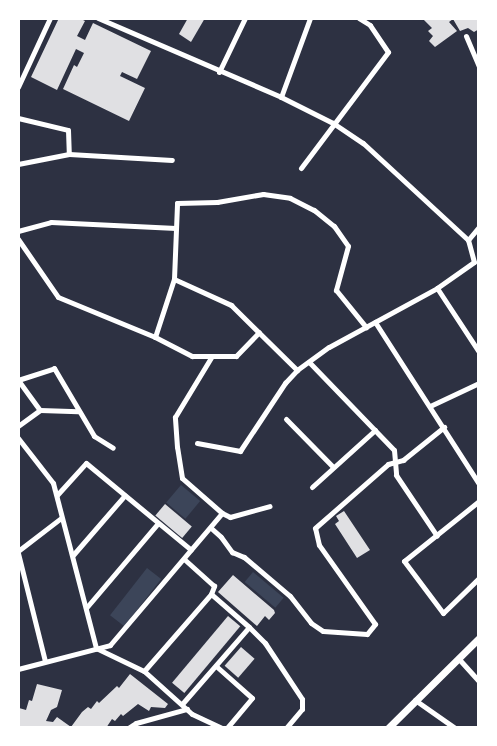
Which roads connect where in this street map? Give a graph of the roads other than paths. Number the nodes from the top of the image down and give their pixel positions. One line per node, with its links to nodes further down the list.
1 (50, 18): 9 (street)
2 (98, 18): 8 (street)
3 (245, 18): 8 (street)
4 (310, 18): 10 (street)
5 (359, 18): 12 (street)
6 (466, 36): 7 (street)
7 (479, 66)
8 (219, 72): 10 (street)
9 (18, 87)
10 (280, 97): 12 (street)
11 (18, 118): 13 (street)
12 (333, 123): 16 (street); 21 (street)
13 (69, 154): 14 (street); 15 (street)
14 (172, 160)
15 (18, 164)
16 (301, 168)
17 (479, 227): 21 (street)
18 (176, 228): 19 (street); 22 (street); 25 (street)
19 (18, 231)
20 (18, 239): 27 (street)
21 (468, 240): 23 (street)
22 (174, 279): 26 (street); 27 (street)
23 (437, 288): 24 (street); 28 (street)
24 (375, 322): 25 (street); 34 (street)
25 (366, 327): 30 (street)
26 (259, 332): 29 (street); 31 (street)
27 (155, 337): 29 (street)
28 (479, 352)
29 (212, 356): 52 (street)
30 (309, 362): 31 (street); 40 (street)
31 (297, 370): 42 (street)
32 (18, 380): 35 (street); 36 (street)
33 (479, 383): 34 (street)
34 (430, 405): 39 (street)
35 (40, 410): 36 (street); 38 (street)
36 (78, 411): 43 (street)
37 (286, 419): 45 (street)
38 (18, 426)
39 (444, 427): 44 (street); 46 (street)
40 (375, 430): 44 (street); 45 (street)
41 (18, 438): 48 (street)
42 (197, 443)
43 (113, 448)
44 (394, 462): 55 (street); 56 (street)
45 (333, 467): 47 (street)
46 (479, 484)
47 (312, 487)
48 (57, 495): 49 (street); 53 (street)
49 (125, 495): 54 (street); 59 (street)
50 (479, 501): 56 (street)
51 (270, 506): 52 (street)
52 (222, 513): 55 (street)
53 (61, 518): 58 (street); 59 (street)
54 (158, 523): 57 (street); 64 (street)
55 (211, 528): 57 (street)
56 (437, 536): 62 (street)
57 (191, 550): 60 (street)
58 (18, 552): 61 (street)
59 (73, 555): 64 (street)
60 (184, 559): 63 (street); 67 (street)
61 (19, 569): 69 (street)
62 (479, 578)
63 (211, 594): 65 (street); 72 (street)
64 (86, 608): 67 (street)
65 (249, 627): 70 (street); 79 (street)
66 (479, 638): 68 (street)
67 (96, 648): 69 (street); 72 (street)
68 (458, 658): 73 (street); 74 (street)
69 (45, 662): 71 (street)
70 (216, 666): 75 (street); 78 (street)
71 (18, 669)
72 (144, 671): 75 (street)
73 (479, 681)
74 (415, 700): 80 (street); 81 (street)
75 (185, 706): 76 (street); 77 (street)
76 (128, 728)
77 (222, 728)
78 (227, 728)
79 (286, 728)
80 (388, 728)
81 (455, 728)

